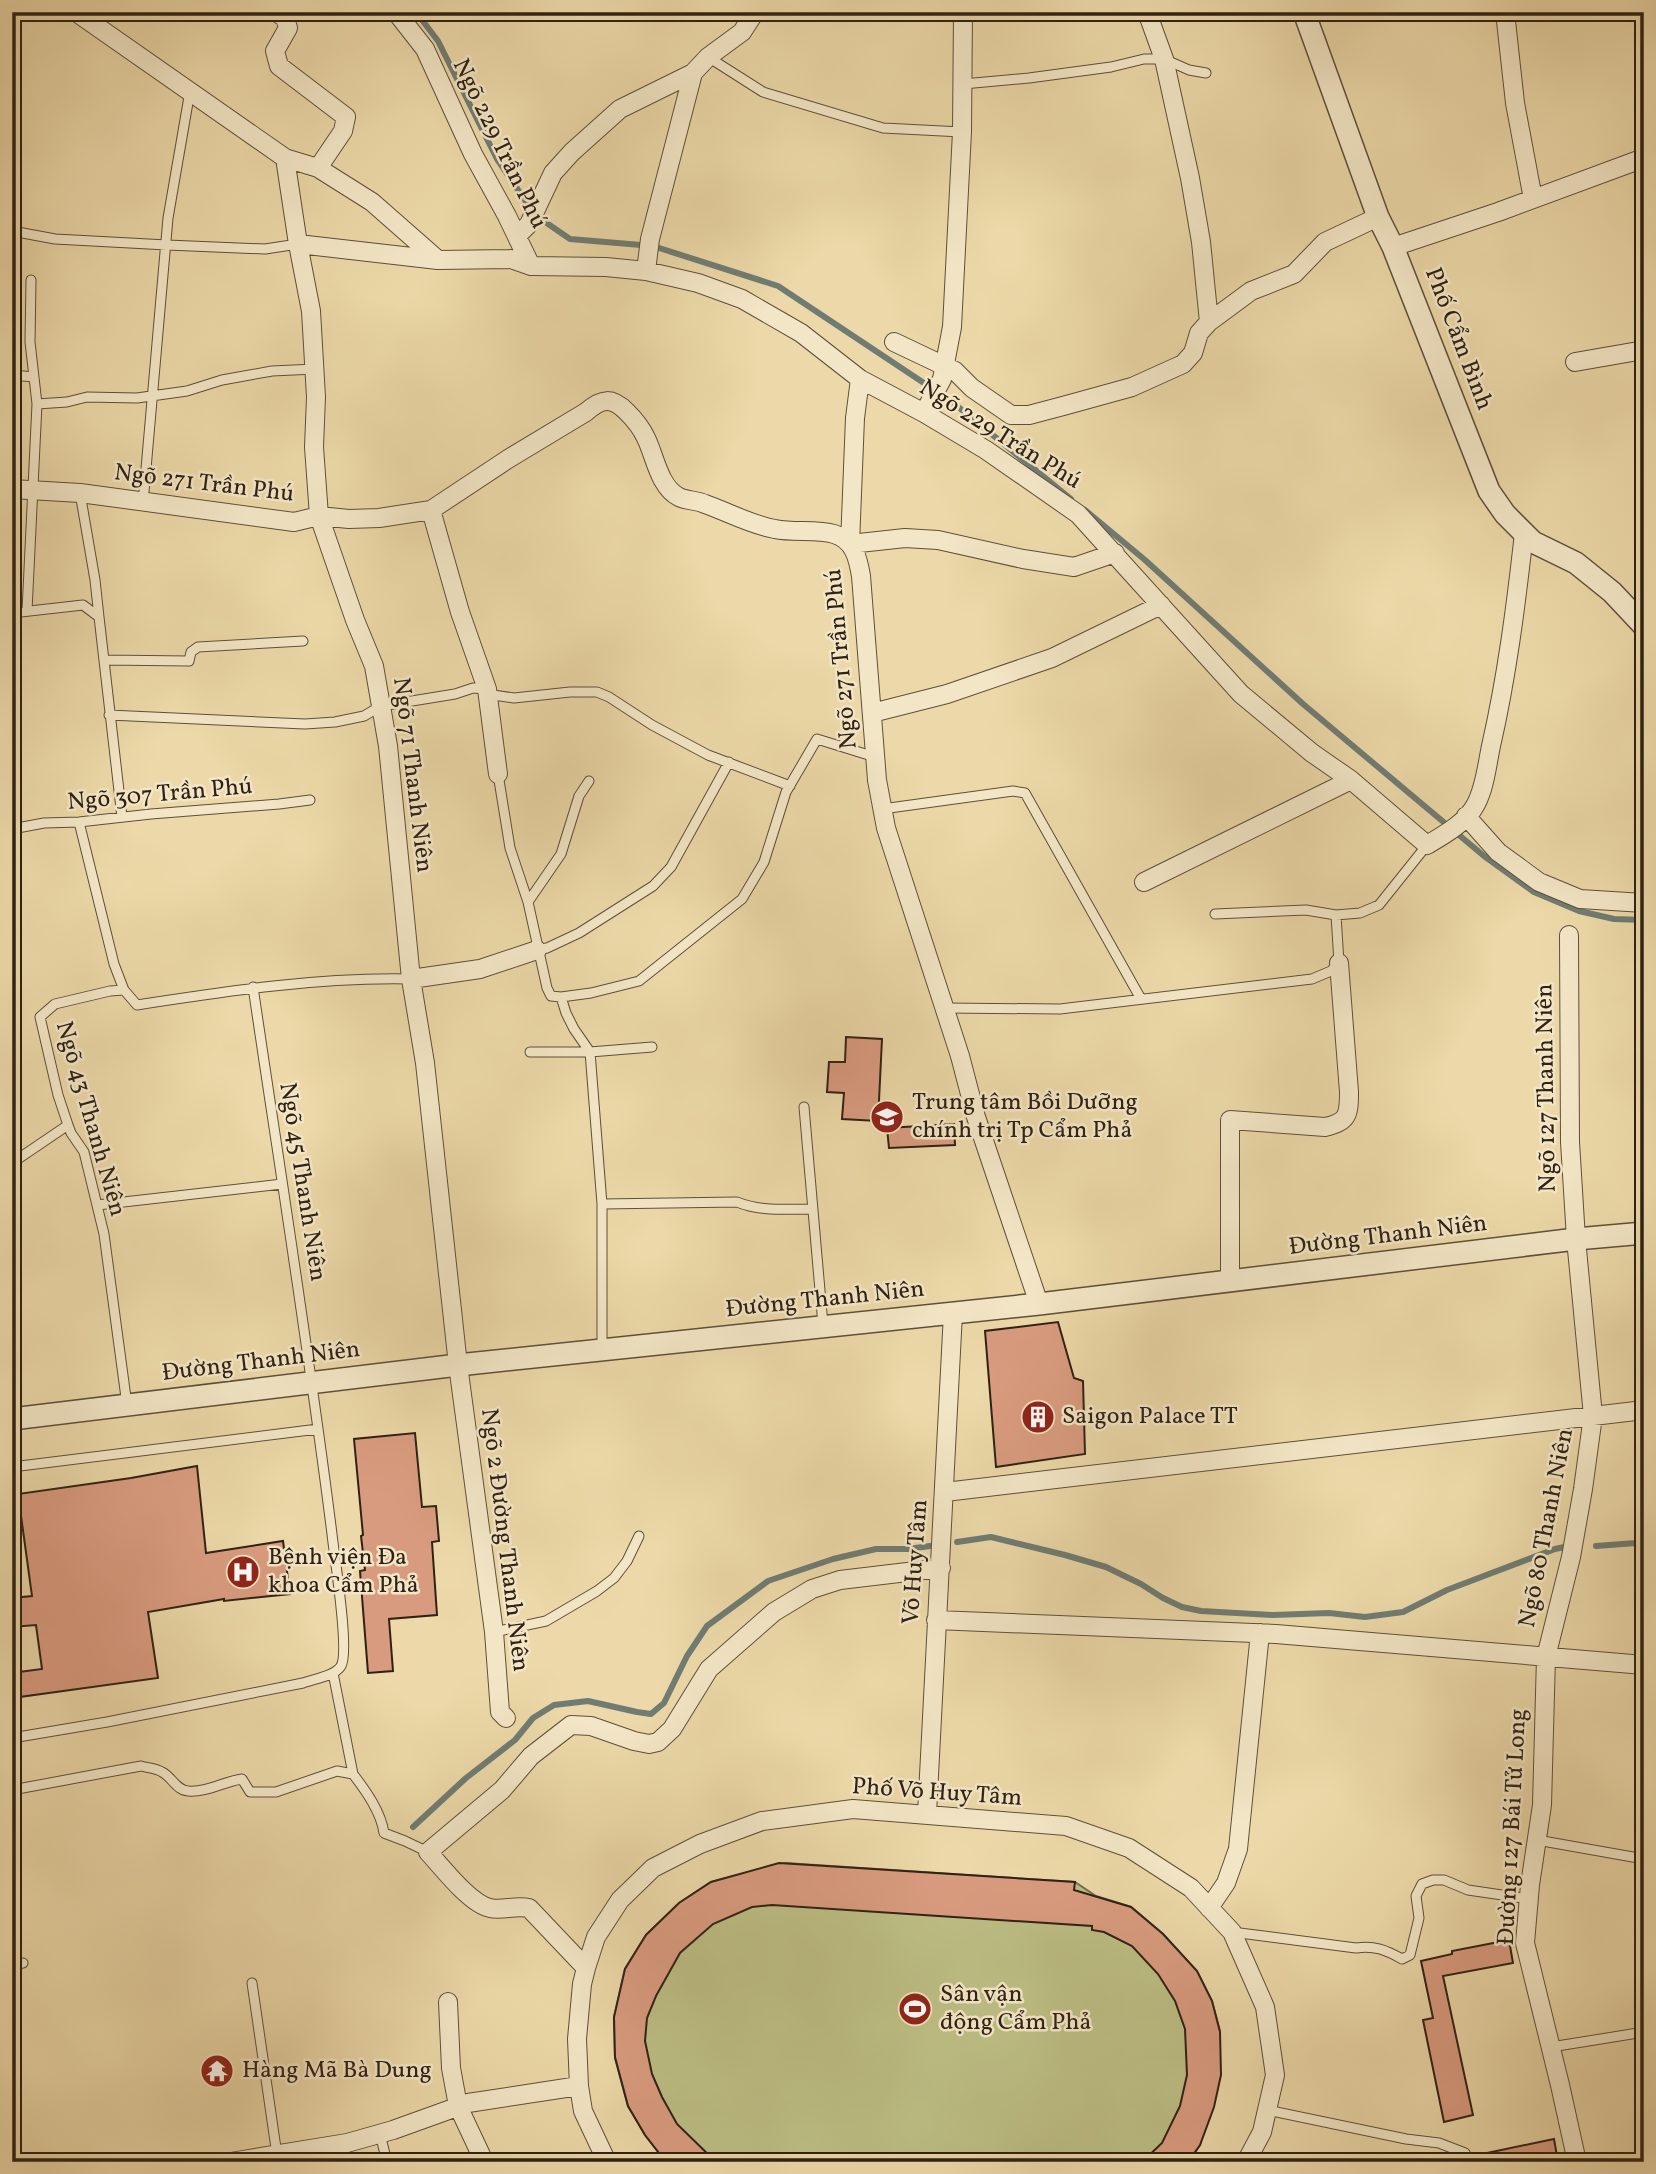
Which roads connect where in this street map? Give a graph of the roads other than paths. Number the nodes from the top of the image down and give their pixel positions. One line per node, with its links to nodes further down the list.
1 (76, 12): 14 (street)
2 (275, 12): 18 (street)
3 (396, 12): 21 (street, Ngõ 229 Trần Phú)
4 (755, 12): 9 (street)
5 (963, 12): 13 (street)
6 (1147, 12): 10 (street)
7 (1304, 12): 20 (street, Phố Cẩm Bình)
8 (1505, 12): 19 (street)
9 (708, 57): 11 (street); 15 (lane)
10 (1164, 59): 12 (lane); 13 (lane); 30 (street)
11 (693, 73): 21 (street); 28 (street)
12 (1206, 73)
13 (963, 84): 15 (street)
14 (190, 91): 16 (street); 24 (lane)
15 (962, 132): 34 (street)
16 (285, 158): 18 (street); 23 (street, Ngõ 71 Thanh Niên)
17 (1644, 158): 19 (street)
18 (318, 168): 26 (street)
19 (1532, 199): 25 (street)
20 (1378, 217): 25 (street, Phố Cẩm Bình); 30 (street)
21 (523, 230): 27 (street, Ngõ 229 Trần Phú)
22 (12, 231): 24 (lane)
23 (298, 244): 24 (lane); 26 (street, Ngõ 229 Trần Phú); 35 (street, Ngõ 71 Thanh Niên)
24 (167, 245): 39 (lane)
25 (1394, 247): 48 (street, Phố Cẩm Bình)
26 (438, 260): 27 (street, Ngõ 229 Trần Phú)
27 (531, 266): 28 (street, Ngõ 229 Trần Phú)
28 (646, 266): 38 (street, Ngõ 229 Trần Phú)
29 (31, 280): 37 (lane)
30 (1209, 323): 34 (street)
31 (894, 342): 34 (street)
32 (1644, 350): 33 (street)
33 (1575, 362)
34 (946, 366): 40 (street)
35 (314, 369): 39 (lane); 47 (street, Ngõ 71 Thanh Niên)
36 (12, 374): 37 (lane)
37 (34, 377): 41 (lane)
38 (860, 379): 40 (street, Ngõ 229 Trần Phú); 49 (street)
39 (153, 395): 41 (lane); 45 (lane)
40 (931, 400): 50 (street, Ngõ 229 Trần Phú)
41 (37, 404): 43 (lane)
42 (12, 489): 43 (street, Ngõ 271 Trần Phú)
43 (34, 491): 44 (street, Ngõ 271 Trần Phú); 52 (lane)
44 (80, 493): 45 (street, Ngõ 271 Trần Phú); 54 (lane)
45 (143, 503): 47 (street, Ngõ 271 Trần Phú)
46 (431, 510): 47 (street, Ngõ 271 Trần Phú); 49 (street, Ngõ 271 Trần Phú); 58 (street)
47 (319, 516): 59 (street, Ngõ 71 Thanh Niên)
48 (1524, 533): 55 (street, Phố Cẩm Bình); 71 (street)
49 (850, 544): 50 (street); 60 (street, Ngõ 271 Trần Phú)
50 (1115, 553): 51 (street, Ngõ 229 Trần Phú)
51 (1161, 605): 60 (street); 65 (street, Ngõ 229 Trần Phú)
52 (27, 611): 53 (lane); 54 (lane)
53 (12, 613)
54 (99, 617): 57 (lane)
55 (1644, 626)
56 (303, 641): 57 (lane)
57 (104, 660): 61 (lane)
58 (488, 690): 59 (lane); 63 (lane); 64 (street)
59 (381, 706): 61 (lane); 83 (street, Ngõ 71 Thanh Niên)
60 (872, 713): 62 (street, Ngõ 271 Trần Phú)
61 (109, 715): 70 (lane)
62 (876, 757): 67 (lane); 69 (street, Ngõ 271 Trần Phú)
63 (729, 762): 67 (lane); 81 (lane)
64 (498, 774): 76 (lane)
65 (1351, 780): 74 (street, Ngõ 229 Trần Phú); 75 (street)
66 (589, 781): 76 (lane)
67 (790, 786): 86 (lane)
68 (310, 800): 70 (lane, Ngõ 307 Trần Phú)
69 (883, 809): 87 (lane); 88 (street, Ngõ 271 Trần Phú)
70 (122, 817): 72 (lane, Ngõ 307 Trần Phú)
71 (1463, 819): 74 (street); 77 (street)
72 (79, 822): 73 (lane, Ngõ 307 Trần Phú); 85 (lane)
73 (12, 829)
74 (1434, 841): 79 (lane)
75 (1144, 882)
76 (528, 902): 81 (lane)
77 (1644, 903)
78 (1215, 915): 79 (lane)
79 (1336, 915): 82 (lane)
80 (1569, 935): 100 (street, Ngõ 127 Thanh Niên)
81 (537, 950): 83 (street); 86 (lane)
82 (1339, 963): 87 (lane); 101 (street)
83 (411, 979): 84 (lane); 106 (street, Ngõ 71 Thanh Niên)
84 (253, 988): 85 (lane); 95 (lane, Ngõ 45 Thanh Niên)
85 (124, 990): 93 (lane, Ngõ 43 Thanh Niên)
86 (561, 997): 91 (lane)
87 (1141, 999): 88 (lane)
88 (944, 1008): 102 (street, Ngõ 271 Trần Phú)
89 (652, 1047): 91 (lane)
90 (530, 1052): 91 (lane)
91 (590, 1052): 96 (lane)
92 (804, 1107): 98 (lane)
93 (68, 1125): 94 (lane); 97 (lane, Ngõ 43 Thanh Niên)
94 (12, 1163)
95 (282, 1184): 97 (lane); 107 (lane, Ngõ 45 Thanh Niên)
96 (603, 1204): 98 (lane); 105 (lane)
97 (97, 1205): 108 (lane, Ngõ 43 Thanh Niên)
98 (813, 1209): 104 (lane)
99 (1644, 1233): 100 (street, Đường Thanh Niên)
100 (1576, 1239): 101 (street, Đường Thanh Niên); 110 (street, Ngõ 80 Thanh Niên)
101 (1230, 1281): 102 (street, Đường Thanh Niên)
102 (1039, 1304): 103 (street, Đường Thanh Niên)
103 (953, 1313): 104 (street, Đường Thanh Niên); 114 (street, Võ Huy Tâm)
104 (823, 1327): 105 (street, Đường Thanh Niên)
105 (602, 1350): 106 (street, Đường Thanh Niên)
106 (458, 1365): 107 (street, Đường Thanh Niên); 118 (street, Ngõ 2 Đường Thanh Niên)
107 (313, 1383): 108 (street, Đường Thanh Niên); 112 (lane, Ngõ 45 Thanh Niên)
108 (127, 1405): 111 (street, Đường Thanh Niên)
109 (1644, 1409): 110 (street)
110 (1593, 1416): 114 (street); 120 (street, Ngõ 80 Thanh Niên)
111 (12, 1419)
112 (318, 1429): 113 (lane); 122 (lane, Ngõ 45 Thanh Niên)
113 (12, 1467)
114 (945, 1492): 116 (street, Võ Huy Tâm)
115 (639, 1536): 118 (lane)
116 (941, 1568): 117 (street, Võ Huy Tâm); 129 (street)
117 (936, 1620): 119 (street); 127 (street, Võ Huy Tâm)
118 (494, 1632): 123 (street, Ngõ 2 Đường Thanh Niên)
119 (1260, 1633): 120 (street); 132 (street)
120 (1546, 1657): 121 (street); 128 (street, Đường 127 Bái Tử Long)
121 (1644, 1665)
122 (333, 1673): 124 (lane); 125 (lane)
123 (506, 1718)
124 (12, 1738)
125 (353, 1774): 126 (lane); 129 (lane)
126 (12, 1790)
127 (927, 1814): 132 (street, Phố Võ Huy Tâm); 136 (street, Phố Võ Huy Tâm)
128 (1537, 1840): 130 (lane); 131 (street, Đường 127 Bái Tử Long)
129 (428, 1852): 136 (street)
130 (1644, 1859)
131 (1529, 1899): 133 (lane); 140 (street, Đường 127 Bái Tử Long)
132 (1209, 1908): 133 (street, Phố Võ Huy Tâm)
133 (1232, 1932): 143 (street, Phố Võ Huy Tâm)
134 (23, 1963): 135 (lane)
135 (12, 1966)
136 (586, 1968): 141 (street, Phố Võ Huy Tâm)
137 (253, 1983): 145 (lane)
138 (447, 2002): 142 (street)
139 (1644, 2032): 140 (lane)
140 (1551, 2047): 152 (street, Đường 127 Bái Tử Long)
141 (579, 2086): 142 (street); 149 (street, Phố Võ Huy Tâm)
142 (458, 2106): 144 (street); 148 (street)
143 (1266, 2110): 150 (street, Phố Võ Huy Tâm); 151 (lane)
144 (380, 2134): 145 (street); 147 (lane)
145 (277, 2154): 146 (street)
146 (231, 2162)
147 (387, 2162)
148 (482, 2162)
149 (607, 2162)
150 (1245, 2162)
151 (1470, 2162)
152 (1577, 2162)

